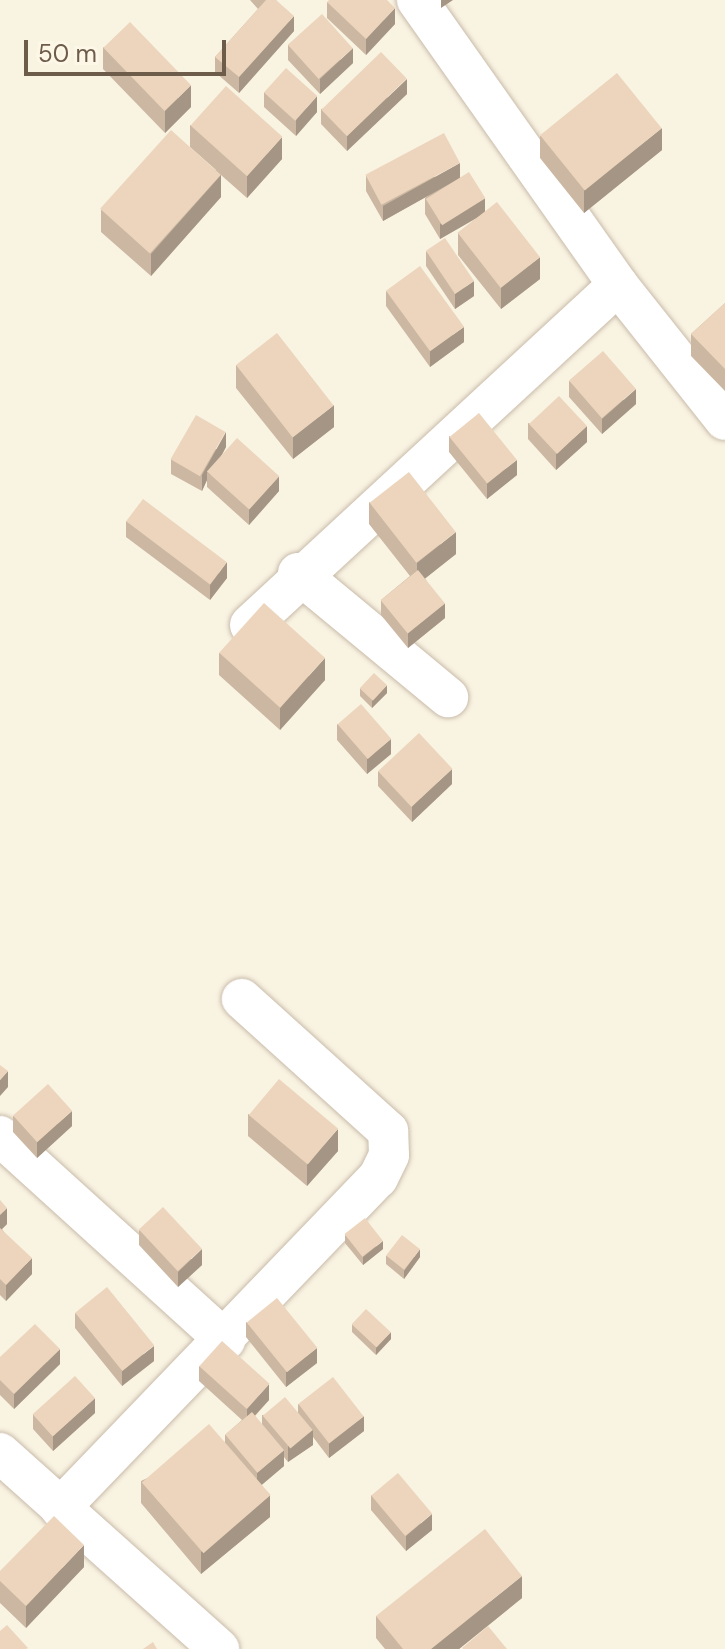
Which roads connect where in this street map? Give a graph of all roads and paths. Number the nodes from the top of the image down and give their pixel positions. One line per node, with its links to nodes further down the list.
1 (417, 0): 2 (street)
2 (618, 285): 3 (street); 4 (street)
3 (725, 420)
4 (298, 573): 5 (street); 6 (street)
5 (250, 625)
6 (448, 697)
7 (242, 999): 9 (street)
8 (0, 1136): 9 (street)
9 (225, 1340): 11 (street)
10 (0, 1453): 11 (street)
11 (60, 1508): 12 (street)
12 (219, 1649)

